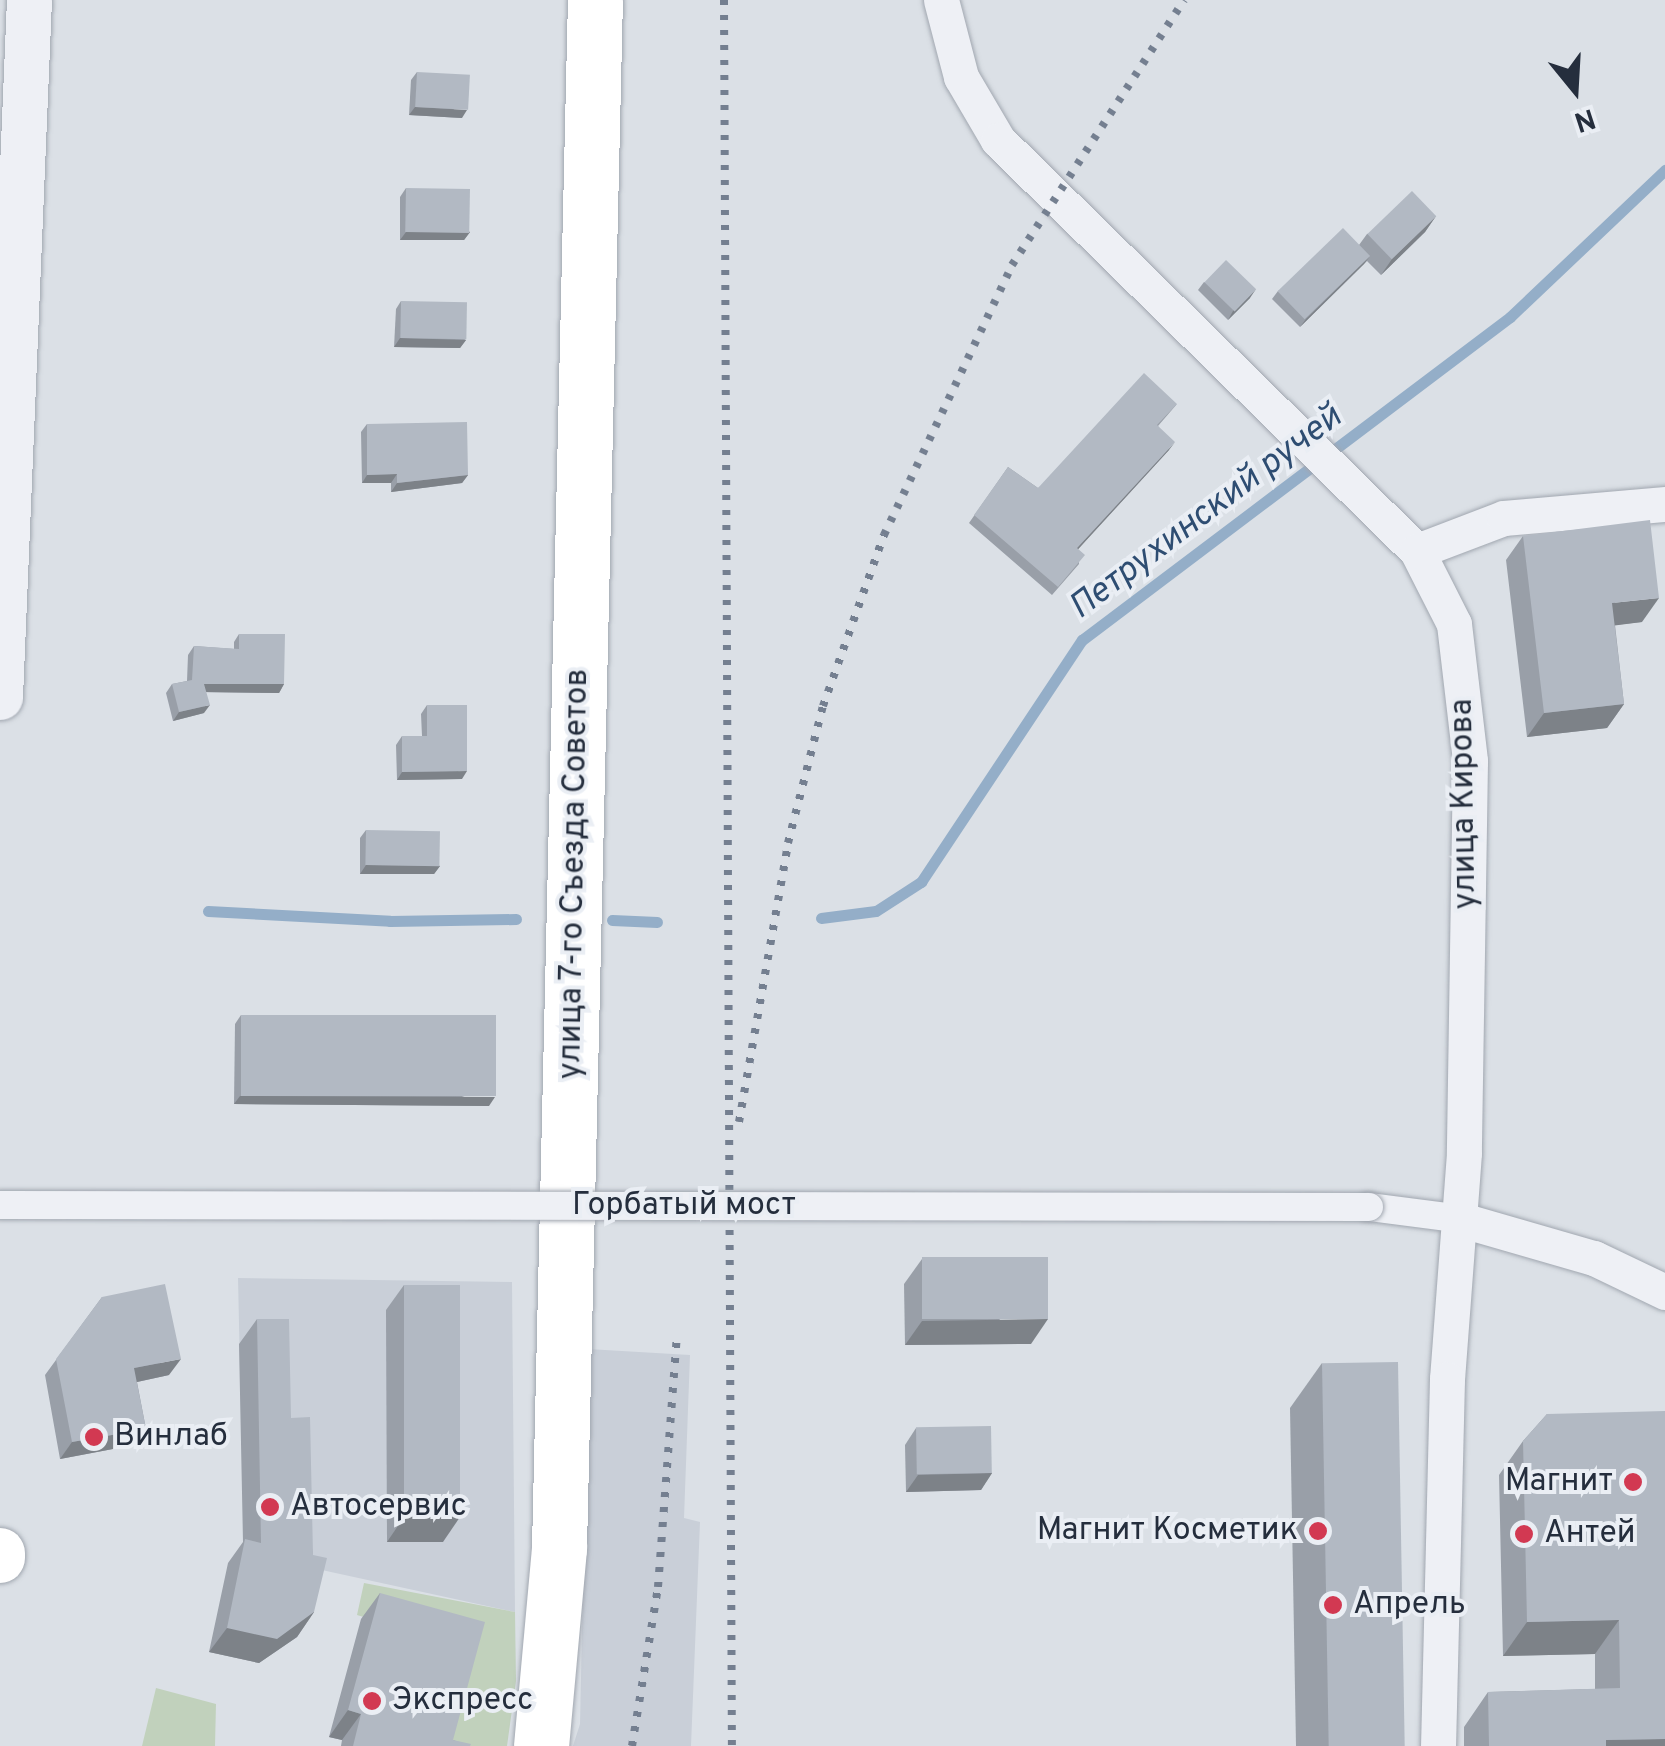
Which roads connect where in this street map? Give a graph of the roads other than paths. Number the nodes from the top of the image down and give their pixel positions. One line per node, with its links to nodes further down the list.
1 (29, 0): 6 (street)
2 (594, 0): 10 (main road, улица 7-го Съезда Советов)
3 (941, 0): 5 (street, улица Кирова)
4 (1665, 504): 5 (street)
5 (1417, 550): 8 (street, улица Кирова)
6 (0, 697)
7 (0, 1205): 8 (street, Горбатый мост, bridge)
8 (1455, 1218): 9 (street); 11 (street, улица Кирова)
9 (1665, 1292)
10 (541, 1746)
11 (1438, 1746)

